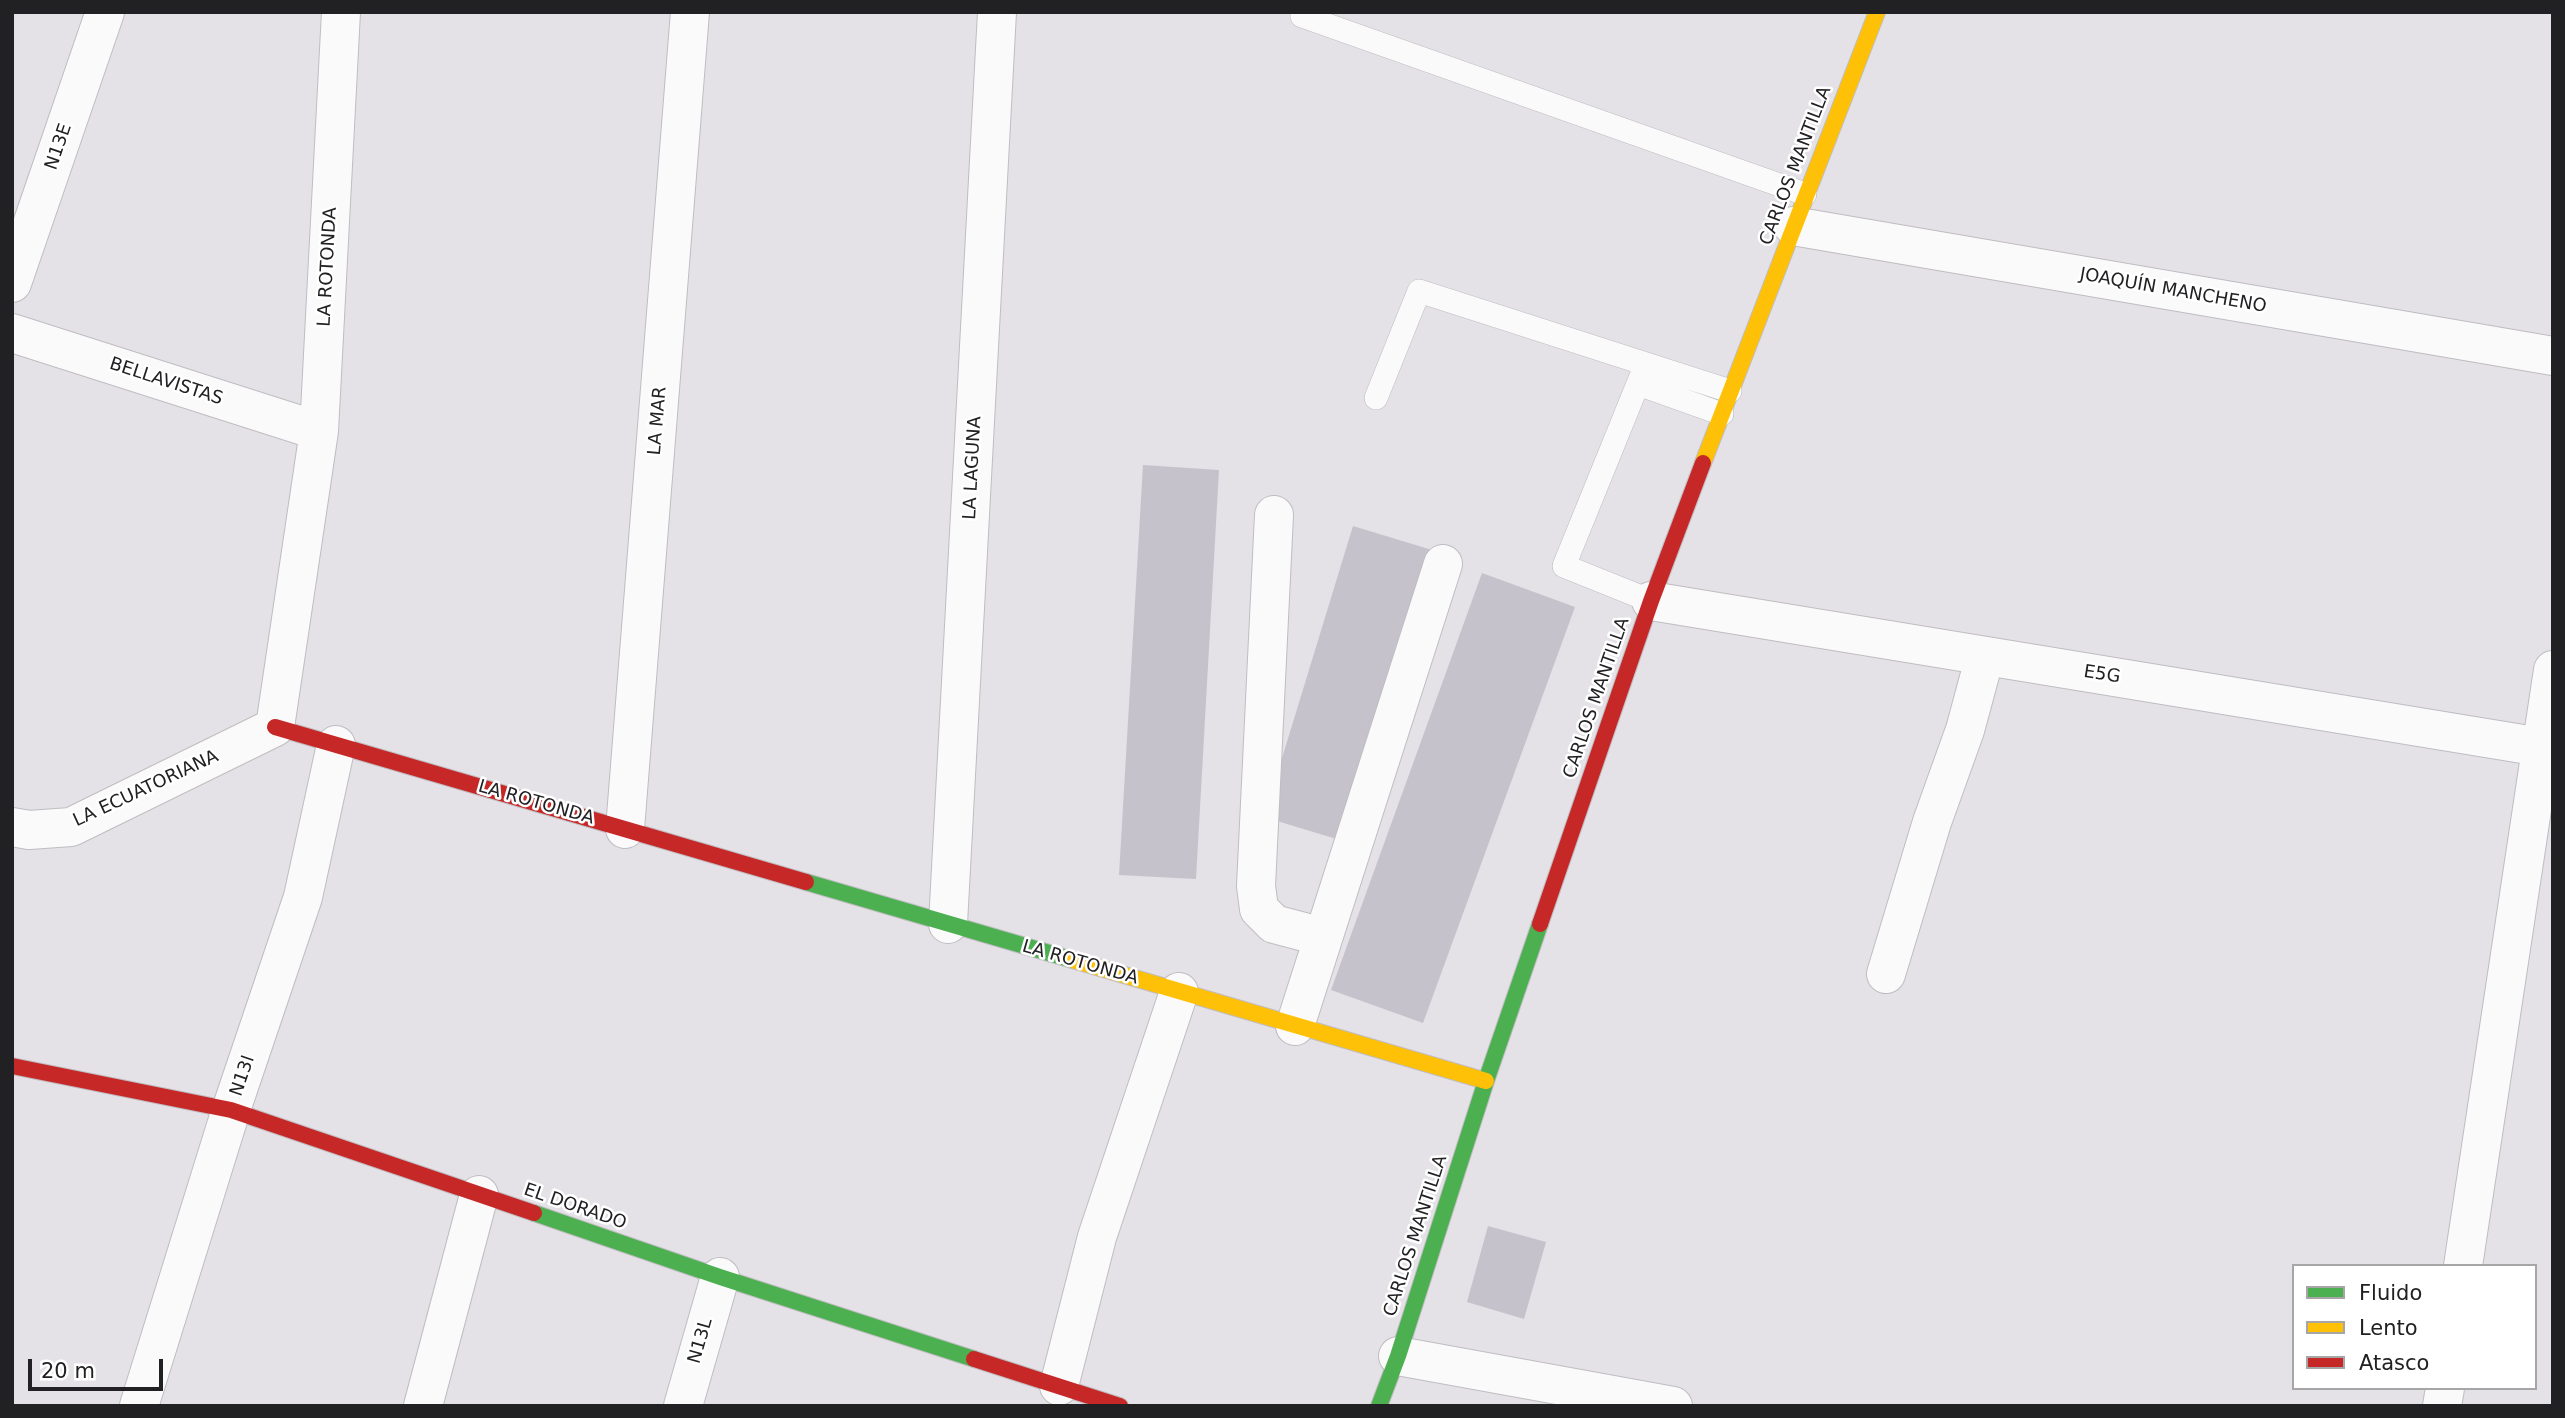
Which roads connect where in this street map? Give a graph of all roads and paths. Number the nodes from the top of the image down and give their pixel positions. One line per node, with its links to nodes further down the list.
1 (105, 12): 8 (street, N13E)
2 (341, 12): 15 (street, LA ROTONDA)
3 (690, 12): 25 (street, LA MAR)
4 (998, 12): 26 (street, LA LAGUNA)
5 (1877, 12): 7 (street, CARLOS MANTILLA)
6 (1302, 16): 7 (lane)
7 (1799, 210): 10 (street, JOAQUÍN MANCHENO); 12 (street, CARLOS MANTILLA)
8 (12, 283)
9 (12, 333): 15 (street, BELLAVISTAS)
10 (2553, 356)
11 (1642, 374): 12 (lane); 13 (lane); 14 (lane); 18 (lane)
12 (1730, 391): 14 (street, CARLOS MANTILLA)
13 (1377, 398)
14 (1722, 414): 18 (street, CARLOS MANTILLA)
15 (319, 431): 21 (street, LA ROTONDA)
16 (1274, 515): 27 (street)
17 (1443, 564): 27 (street)
18 (1651, 601): 19 (street, E5G); 32 (street, CARLOS MANTILLA)
19 (1985, 656): 23 (street, E5G); 28 (street)
20 (2553, 670): 23 (street)
21 (275, 727): 22 (street, LA ROTONDA); 24 (street, LA ECUATORIANA)
22 (336, 745): 25 (street, LA ROTONDA); 33 (street, N13I)
23 (2546, 748): 35 (street)
24 (12, 827)
25 (625, 829): 26 (street, LA ROTONDA)
26 (948, 924): 29 (street, LA ROTONDA)
27 (1323, 937): 30 (street)
28 (1886, 974)
29 (1179, 992): 30 (street, LA ROTONDA); 38 (street)
30 (1295, 1026): 32 (street, LA ROTONDA)
31 (12, 1066): 33 (street, EL DORADO)
32 (1486, 1081): 37 (street, CARLOS MANTILLA)
33 (231, 1110): 34 (street, EL DORADO); 39 (street, N13I)
34 (479, 1195): 36 (street, EL DORADO); 40 (street)
35 (2463, 1264)
36 (720, 1277): 38 (street, EL DORADO); 41 (street, N13L)
37 (1398, 1356): 43 (street, CARLOS MANTILLA); 44 (street)
38 (1059, 1386): 42 (street, EL DORADO)
39 (139, 1406)
40 (423, 1406)
41 (683, 1406)
42 (1120, 1406)
43 (1379, 1406)
44 (1673, 1406)

